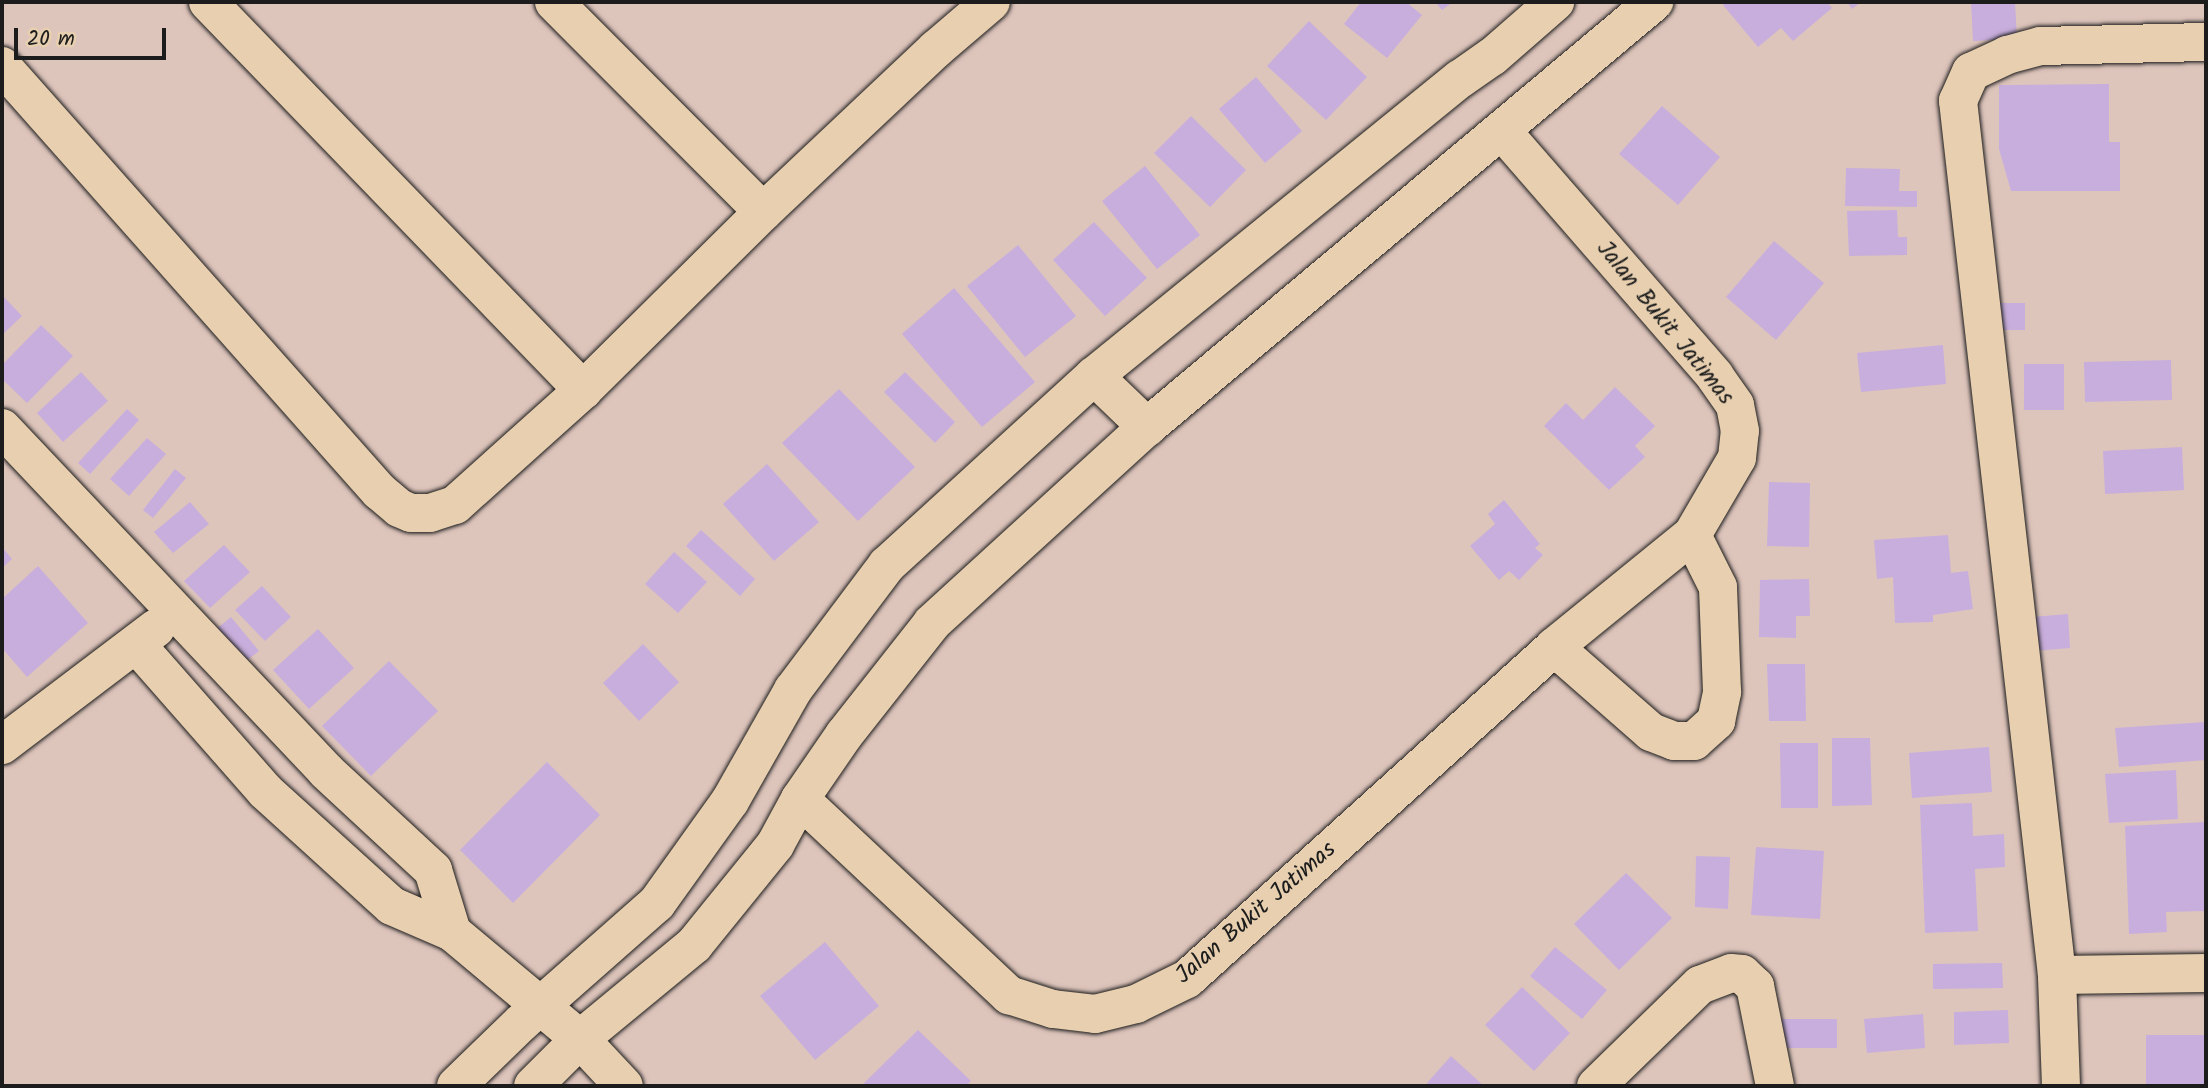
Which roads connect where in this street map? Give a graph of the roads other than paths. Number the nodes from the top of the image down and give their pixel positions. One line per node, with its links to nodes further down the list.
1 (208, 2): 11 (street)
2 (555, 2): 9 (street)
3 (1555, 2): 10 (street)
4 (1654, 2): 8 (street)
5 (972, 8): 9 (street)
6 (2206, 42): 24 (street)
7 (2, 66): 11 (street)
8 (1503, 132): 13 (street); 14 (street, Jalan Bukit Jatimas)
9 (763, 212): 11 (street)
10 (1094, 376): 13 (street); 25 (street)
11 (583, 390)
12 (2, 428): 15 (street)
13 (1147, 428): 20 (street)
14 (1692, 536): 17 (street, Jalan Bukit Jatimas); 17 (street)
15 (175, 612): 16 (street); 19 (street)
16 (136, 644): 18 (street); 21 (street)
17 (1553, 647): 20 (street, Jalan Bukit Jatimas)
18 (2, 745)
19 (348, 788): 21 (street); 22 (street)
20 (800, 799): 26 (street)
21 (302, 823): 22 (street)
22 (452, 932): 25 (street)
23 (2206, 973): 24 (street)
24 (2057, 975): 32 (street)
25 (541, 1005): 26 (street); 28 (street)
26 (580, 1039): 27 (street); 29 (street)
27 (621, 1082)
28 (456, 1086)
29 (533, 1086)
30 (1597, 1086): 31 (street)
31 (1776, 1086)
32 (2061, 1086)

